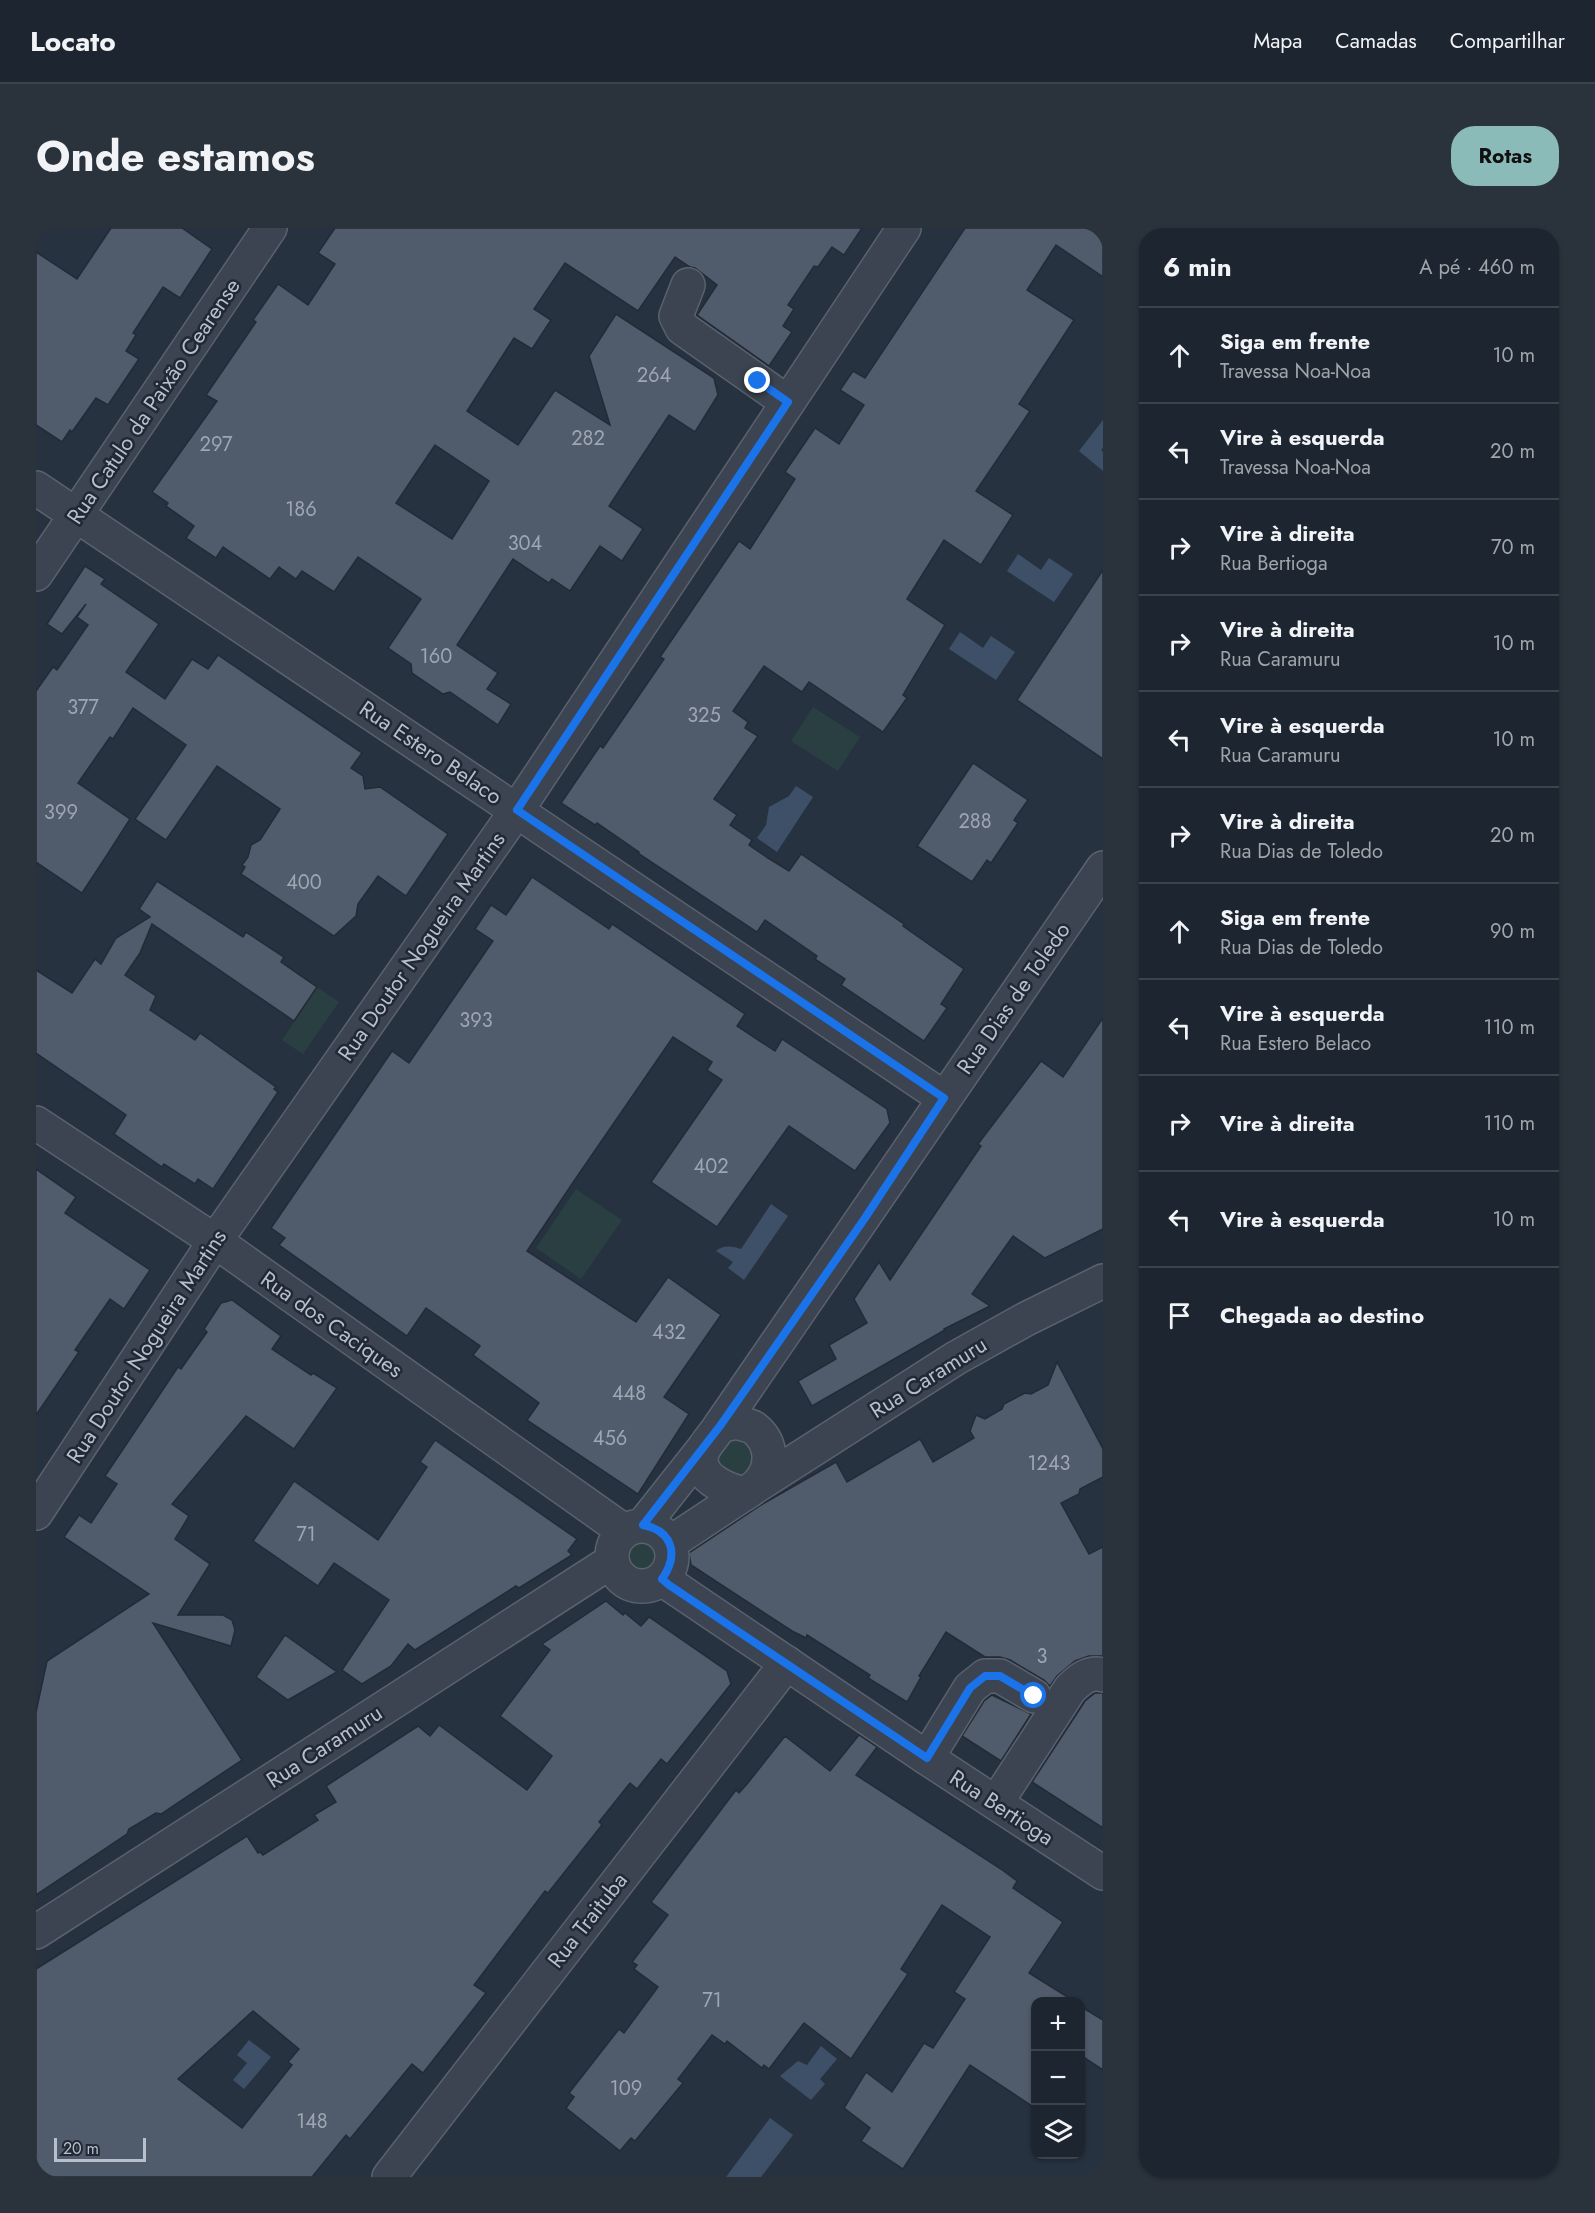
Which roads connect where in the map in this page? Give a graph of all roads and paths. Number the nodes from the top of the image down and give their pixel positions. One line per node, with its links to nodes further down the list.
1 (270, 228): 6 (street, Rua Catulo da Paixão Cearense)
2 (904, 228): 4 (street, Rua Doutor Nogueira Martins)
3 (688, 285): 4 (street)
4 (788, 402): 8 (street, Rua Doutor Nogueira Martins)
5 (36, 488): 6 (street, Rua Estero Belaco)
6 (76, 514): 7 (street, Rua Catulo da Paixão Cearense); 8 (street, Rua Estero Belaco)
7 (36, 574)
8 (517, 810): 10 (street, Rua Estero Belaco); 12 (street, Rua Doutor Nogueira Martins)
9 (1103, 867): 10 (street, Rua Dias de Toledo)
10 (944, 1098): 14 (street, Rua Dias de Toledo)
11 (36, 1123): 12 (street, Rua dos Caciques)
12 (215, 1241): 16 (street, Rua Doutor Nogueira Martins); 17 (street, Rua dos Caciques)
13 (1103, 1281): 15 (street, Rua Caramuru)
14 (712, 1437): 15 (street); 15 (street); 17 (street, Rua Dias de Toledo)
15 (751, 1489): 18 (street, Rua Caramuru)
16 (36, 1513)
17 (633, 1528): 18 (street); 19 (street)
18 (670, 1543): 20 (street)
19 (612, 1561): 20 (street); 27 (street, Rua Caramuru)
20 (662, 1579): 21 (street, Rua Bertioga)
21 (787, 1664): 24 (street, Rua Bertioga); 28 (street, Rua Traituba)
22 (1103, 1675): 25 (street)
23 (1034, 1696): 24 (street)
24 (927, 1758): 25 (street, Rua Bertioga)
25 (996, 1803): 26 (street, Rua Bertioga)
26 (1103, 1874)
27 (36, 1932)
28 (388, 2177)

